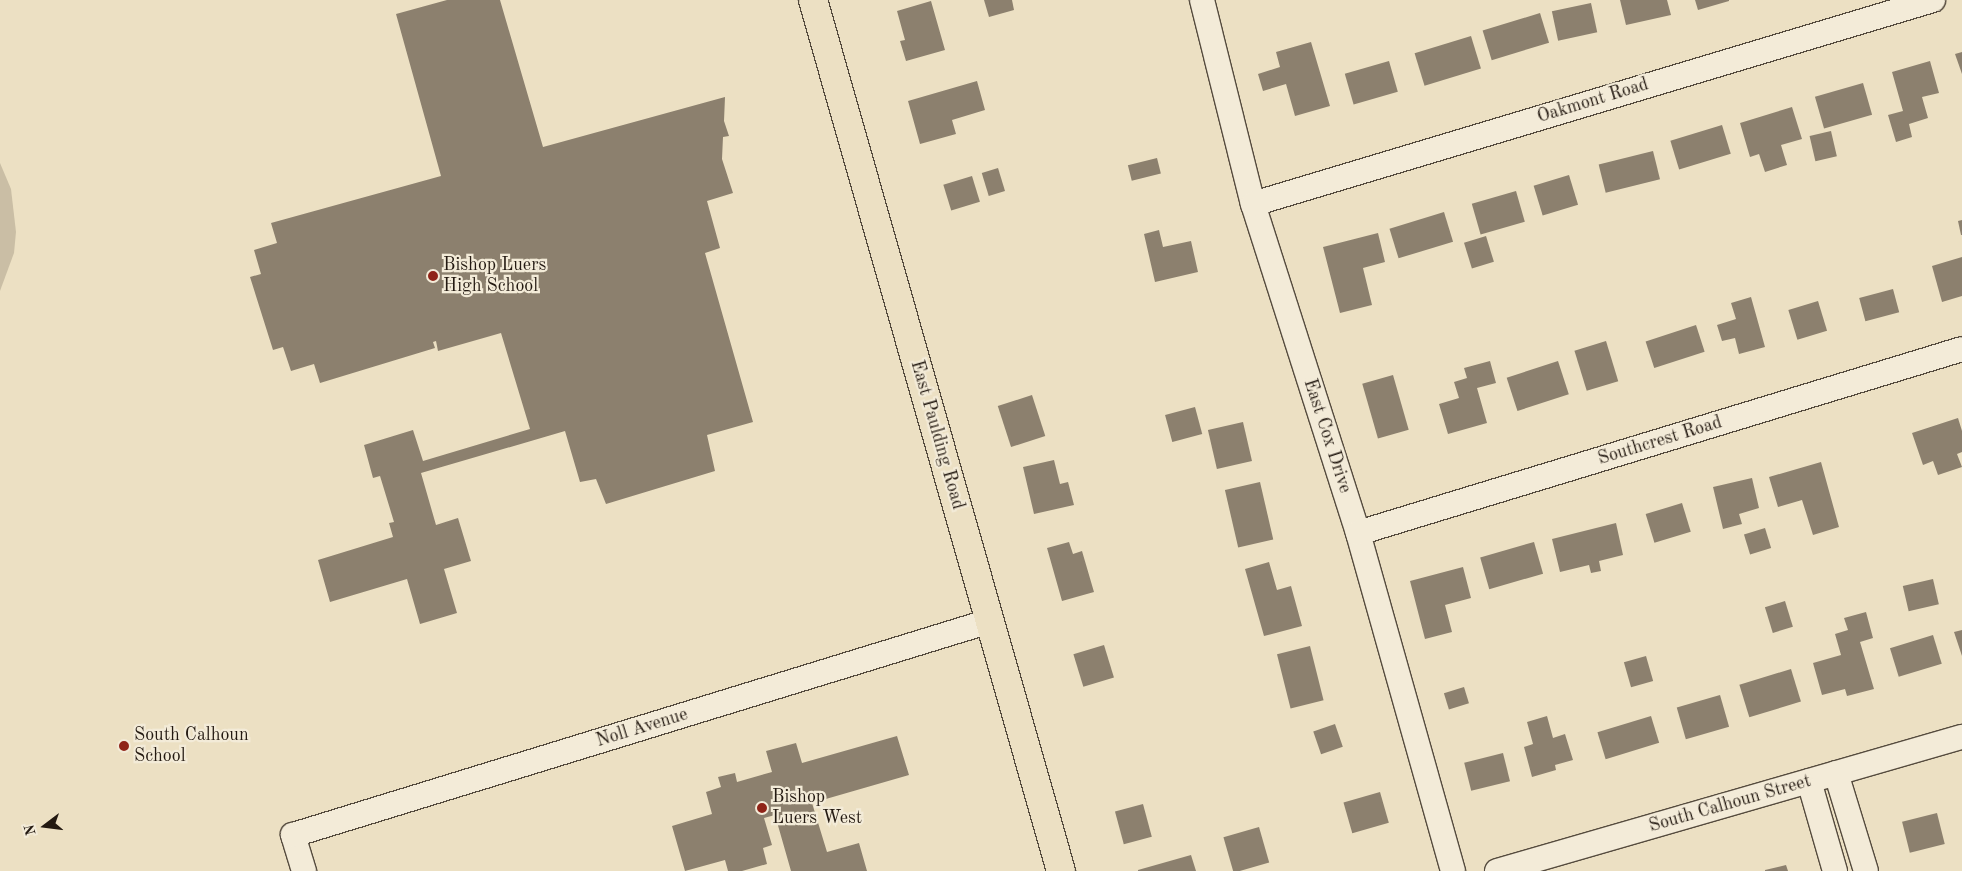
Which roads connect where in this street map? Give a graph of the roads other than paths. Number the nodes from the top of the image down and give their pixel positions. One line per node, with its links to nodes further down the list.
1 (812, 0): 7 (main road, East Paulding Road)
2 (1202, 0): 4 (street, East Cox Drive)
3 (1933, 0): 4 (street, Oakmont Road)
4 (1253, 204): 6 (street, East Cox Drive)
5 (1962, 349): 6 (street, Southcrest Road)
6 (1358, 533): 13 (street, East Cox Drive)
7 (990, 621): 11 (street, Noll Avenue); 12 (main road, East Paulding Road)
8 (1962, 737): 9 (street, South Calhoun Street)
9 (1836, 773): 10 (street, South Calhoun Street); 16 (street)
10 (1809, 781): 14 (street, South Calhoun Street); 15 (street)
11 (304, 871)
12 (1061, 871)
13 (1453, 871)
14 (1497, 871)
15 (1836, 871)
16 (1866, 871)

